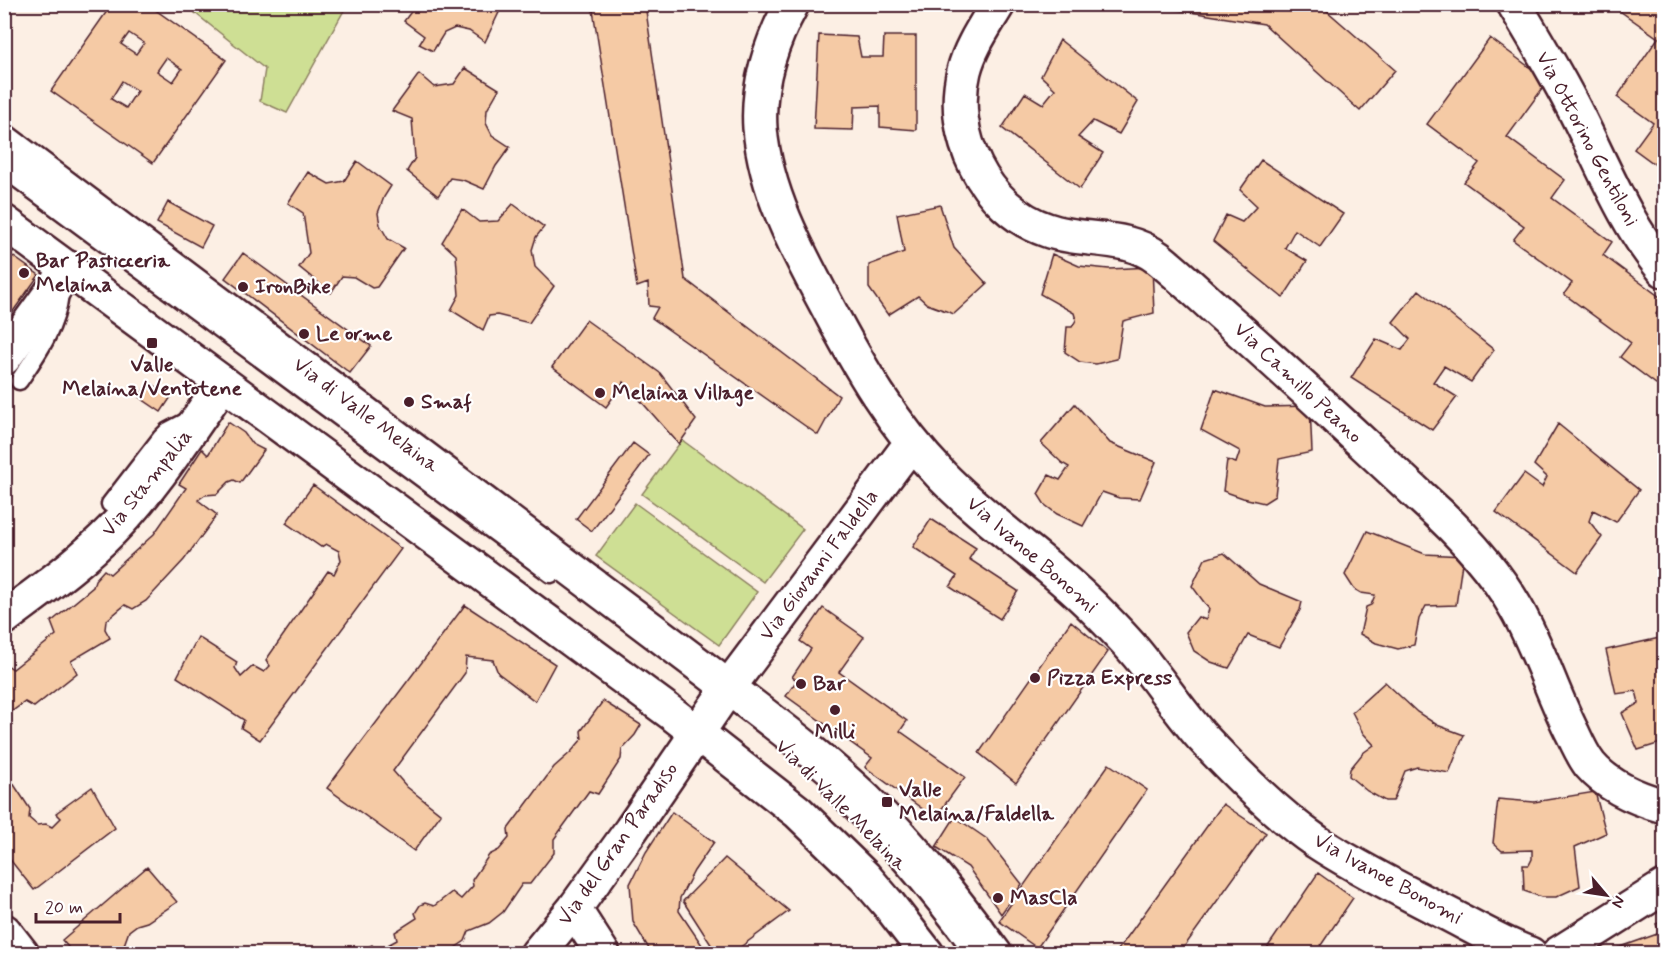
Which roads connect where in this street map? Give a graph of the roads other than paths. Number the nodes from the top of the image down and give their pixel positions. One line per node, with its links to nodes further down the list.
1 (792, 4): 12 (street, Via Ivanoe Bonomi)
2 (998, 4): 19 (street, Via Camillo Peano)
3 (1514, 4): 7 (street, Via Ottorino Gentiloni)
4 (4, 142): 17 (street, Via di Valle Melaina)
5 (4, 169): 14 (lane, Via di Valle Melaina)
6 (4, 222): 8 (street, Via di Valle Melaina)
7 (1665, 270)
8 (66, 273): 9 (street); 10 (street, Via di Valle Melaina)
9 (12, 370)
10 (223, 383): 11 (street, Via Stampalia); 18 (street, Via di Valle Melaina)
11 (201, 415): 13 (lane); 16 (street, Via Stampalia)
12 (912, 442): 17 (street, Via Giovanni Faldella); 29 (street, Via Ivanoe Bonomi)
13 (110, 504)
14 (568, 587)
15 (596, 608): 17 (lane, Via di Valle Melaina)
16 (4, 618)
17 (728, 687): 18 (street); 27 (lane, Via di Valle Melaina); 28 (street, Via di Valle Melaina)
18 (696, 732): 21 (street, Via del Gran Paradiso); 26 (street, Via di Valle Melaina)
19 (1665, 806)
20 (1665, 887): 30 (street)
21 (574, 909): 24 (street, Via del Gran Paradiso); 25 (street)
22 (4, 931): 23 (street)
23 (22, 954)
24 (537, 954)
25 (603, 954)
26 (927, 954)
27 (974, 954)
28 (994, 954)
29 (1530, 954)
30 (1558, 954)

